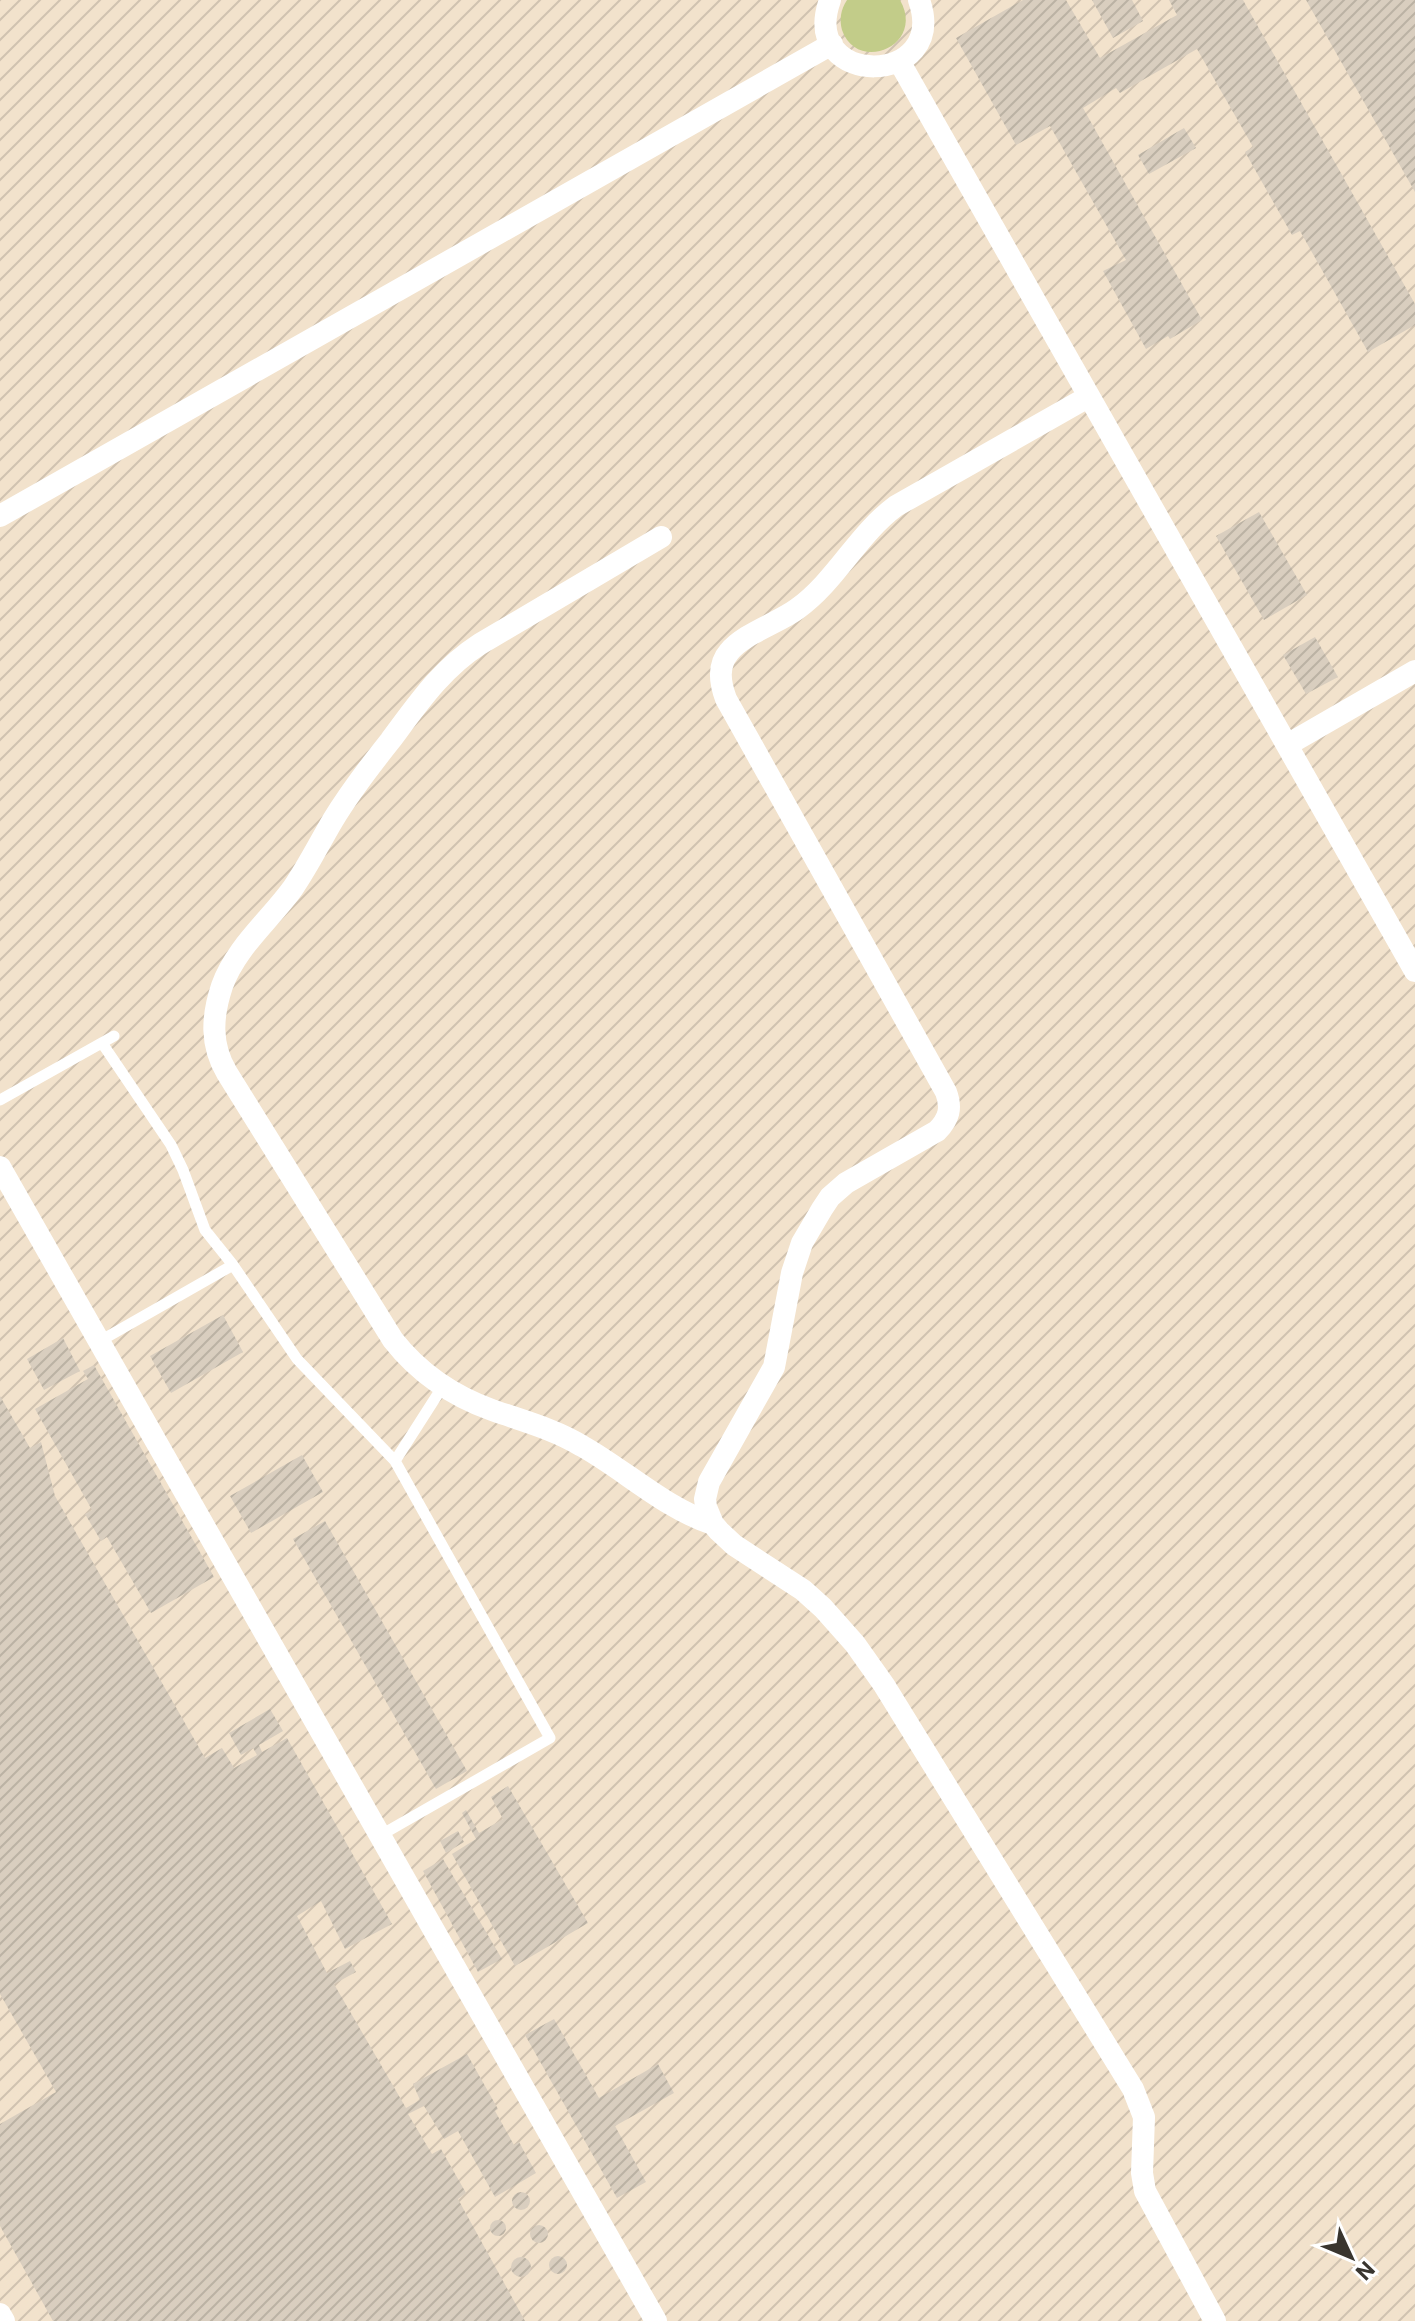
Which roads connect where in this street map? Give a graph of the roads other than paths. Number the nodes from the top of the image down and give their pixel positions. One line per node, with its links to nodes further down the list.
1 (830, 0): 3 (street)
2 (919, 0): 4 (street)
3 (832, 44): 4 (street); 6 (street)
4 (899, 61): 5 (street)
5 (1088, 397): 9 (street); 19 (street)
6 (0, 516)
7 (661, 537): 17 (street)
8 (1415, 671): 9 (street)
9 (1287, 745): 10 (street)
10 (1415, 971)
11 (114, 1036): 12 (lane)
12 (102, 1043): 13 (lane); 15 (lane)
13 (0, 1100)
14 (0, 1167): 16 (street)
15 (233, 1265): 16 (lane); 18 (lane)
16 (100, 1341): 20 (street)
17 (443, 1386): 18 (lane); 19 (street)
18 (395, 1461): 20 (lane)
19 (713, 1524): 24 (street)
20 (381, 1835): 23 (street)
21 (0, 2314): 22 (street)
22 (4, 2321)
23 (656, 2321)
24 (1215, 2321)

